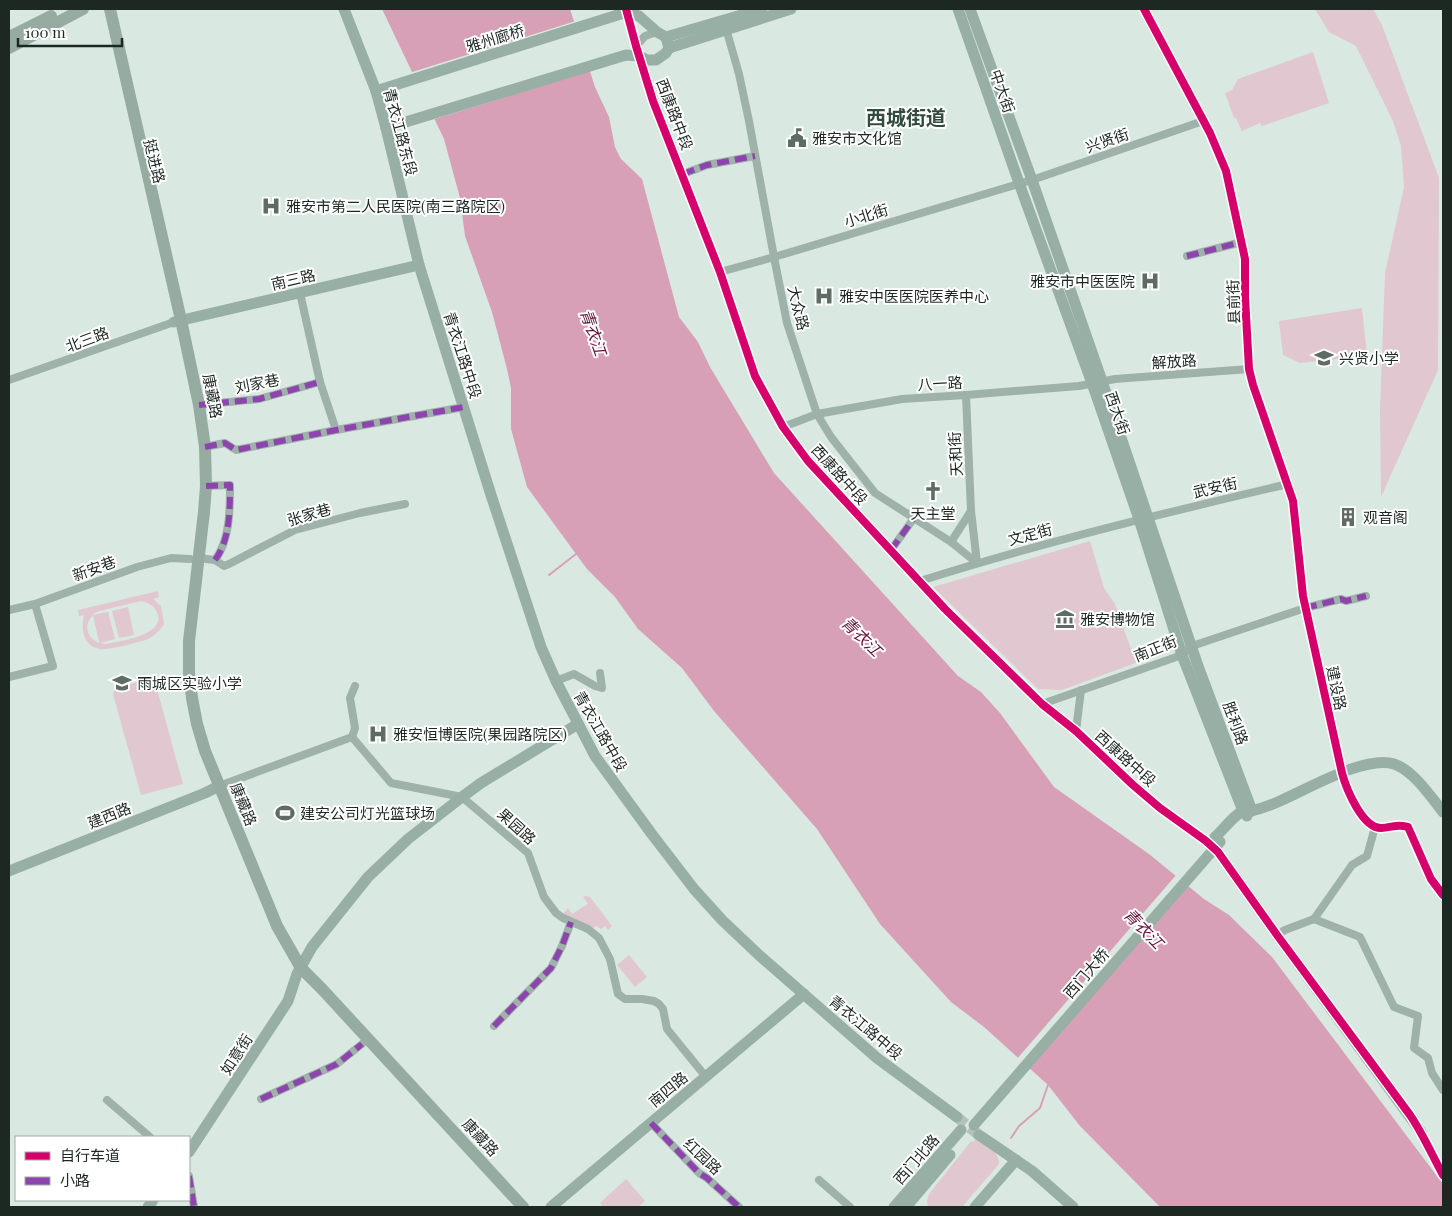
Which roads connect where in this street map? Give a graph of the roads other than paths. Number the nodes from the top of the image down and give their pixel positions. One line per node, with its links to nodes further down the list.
1 (65, 9): 13 (main road)
2 (83, 9): 15 (main road)
3 (102, 9): 30 (main road, 挺进路)
4 (110, 9): 30 (main road, 挺进路)
5 (344, 9): 17 (main road, 青衣江路东段)
6 (762, 9): 12 (main road)
7 (791, 9): 12 (main road)
8 (958, 9): 23 (main road, 中大街)
9 (970, 9): 22 (main road, 西大街)
10 (1144, 9): 18 (street, 县前街)
11 (627, 10): 14 (main road); 16 (street, 西康路中段); 17 (main road, 雅州廊桥)
12 (725, 25): 14 (main road); 20 (street, 大众路)
13 (9, 38)
14 (664, 39): 16 (street); 16 (main road)
15 (9, 48)
16 (638, 51): 19 (main road); 21 (street, 西康路中段)
17 (380, 89): 19 (main road, 青衣江路东段)
18 (1203, 121): 22 (street, 兴贤街); 24 (street, 县前街)
19 (392, 126): 27 (main road, 青衣江路东段)
20 (755, 156): 21 (street); 26 (street, 大众路)
21 (683, 174): 28 (street, 西康路中段)
22 (1032, 180): 23 (street, 兴贤街); 34 (main road, 西大街)
23 (1019, 183): 26 (street, 小北街); 34 (main road, 西大街)
24 (1242, 242): 25 (street); 31 (street, 县前街)
25 (1187, 256)
26 (774, 257): 28 (street, 小北街); 38 (street, 大众路)
27 (419, 266): 29 (main road, 南三路); 37 (main road, 青衣江路中段)
28 (720, 272): 39 (street, 西康路中段)
29 (300, 294): 30 (main road, 南三路); 33 (street)
30 (177, 321): 32 (street, 北三路); 36 (main road, 康藏路); 50 (main road, 康藏路)
31 (1249, 369): 34 (street, 解放路); 42 (street, 县前街)
32 (9, 380)
33 (320, 382): 36 (street, 刘家巷); 40 (street)
34 (1097, 382): 35 (street, 八一路); 47 (main road, 西大街)
35 (966, 395): 38 (street, 八一路); 45 (street, 天和街)
36 (199, 406): 41 (main road, 康藏路)
37 (464, 407): 40 (street); 62 (main road, 青衣江路中段)
38 (817, 414): 39 (street, 八一路); 46 (street, 大众路)
39 (783, 427): 49 (street, 西康路中段)
40 (336, 430): 41 (street)
41 (205, 447): 43 (main road, 康藏路)
42 (1288, 484): 47 (street, 武安街); 56 (street, 县前街)
43 (206, 486): 50 (main road, 康藏路); 51 (street)
44 (405, 504): 51 (street, 张家巷)
45 (971, 511): 48 (street); 52 (street, 天和街)
46 (914, 518): 48 (street, 大众路); 49 (street)
47 (1144, 518): 52 (street, 文定街); 58 (main road, 西大街); 59 (main road, 西大街)
48 (951, 542): 52 (street, 大众路)
49 (891, 550): 53 (street, 西康路中段)
50 (194, 559): 51 (street, 张家巷); 55 (street, 新安巷); 70 (main road, 康藏路)
51 (215, 560)
52 (977, 563): 53 (street, 文定街)
53 (920, 582): 65 (street, 西康路中段)
54 (1366, 596): 56 (street, 南正街)
55 (35, 604): 57 (street, 新安巷); 61 (street)
56 (1305, 608): 58 (street, 南正街); 69 (street, 建设路)
57 (9, 610)
58 (1192, 646): 59 (street, 南正街); 73 (main road, 胜利路)
59 (1182, 655): 64 (street, 南正街); 73 (main road, 胜利路)
60 (600, 673): 62 (street)
61 (9, 677)
62 (556, 681): 66 (main road, 青衣江路中段)
63 (355, 686): 68 (street)
64 (1081, 690): 65 (street, 南正街); 67 (street)
65 (1042, 704): 67 (street, 西康路中段)
66 (578, 724): 71 (main road, 如意街); 82 (main road, 青衣江路中段)
67 (1076, 731): 75 (street, 西康路中段)
68 (352, 738): 70 (street); 71 (street, 果园路)
69 (1342, 773): 72 (main road); 73 (main road); 74 (street, 建设路)
70 (216, 787): 76 (main road, 建西路); 81 (main road, 康藏路)
71 (462, 797): 79 (street, 果园路); 81 (main road, 如意街)
72 (1443, 812)
73 (1247, 813): 75 (main road, 西门大桥)
74 (1375, 827): 77 (street); 78 (street)
75 (1215, 843): 80 (main road); 94 (main road, 西门大桥)
76 (9, 871)
77 (1443, 895)
78 (1314, 919): 80 (street); 86 (street)
79 (571, 922): 83 (street); 85 (street, 果园路)
80 (1277, 935): 91 (main road)
81 (299, 971): 84 (main road, 康藏路); 93 (main road, 如意街); 101 (main road, 康藏路)
82 (804, 994): 85 (main road, 南四路); 89 (main road, 青衣江路中段)
83 (494, 1026)
84 (362, 1044): 87 (street); 100 (main road, 康藏路)
85 (706, 1076): 90 (main road, 南四路)
86 (1443, 1090)
87 (261, 1099)
88 (107, 1100): 92 (street)
89 (957, 1117)
90 (651, 1123): 102 (main road, 南四路); 103 (street, 红园路)
91 (1421, 1132): 95 (street)
92 (149, 1136)
93 (190, 1150)
94 (1016, 1160): 106 (main road); 107 (main road)
95 (1443, 1175)
96 (819, 1180): 104 (street)
97 (190, 1182): 99 (street)
98 (910, 1206): 105 (main road, 西门北路)
99 (194, 1207)
100 (514, 1207)
101 (523, 1207)
102 (551, 1207)
103 (739, 1207)
104 (850, 1207)
105 (894, 1207)
106 (975, 1207)
107 (1074, 1207)

